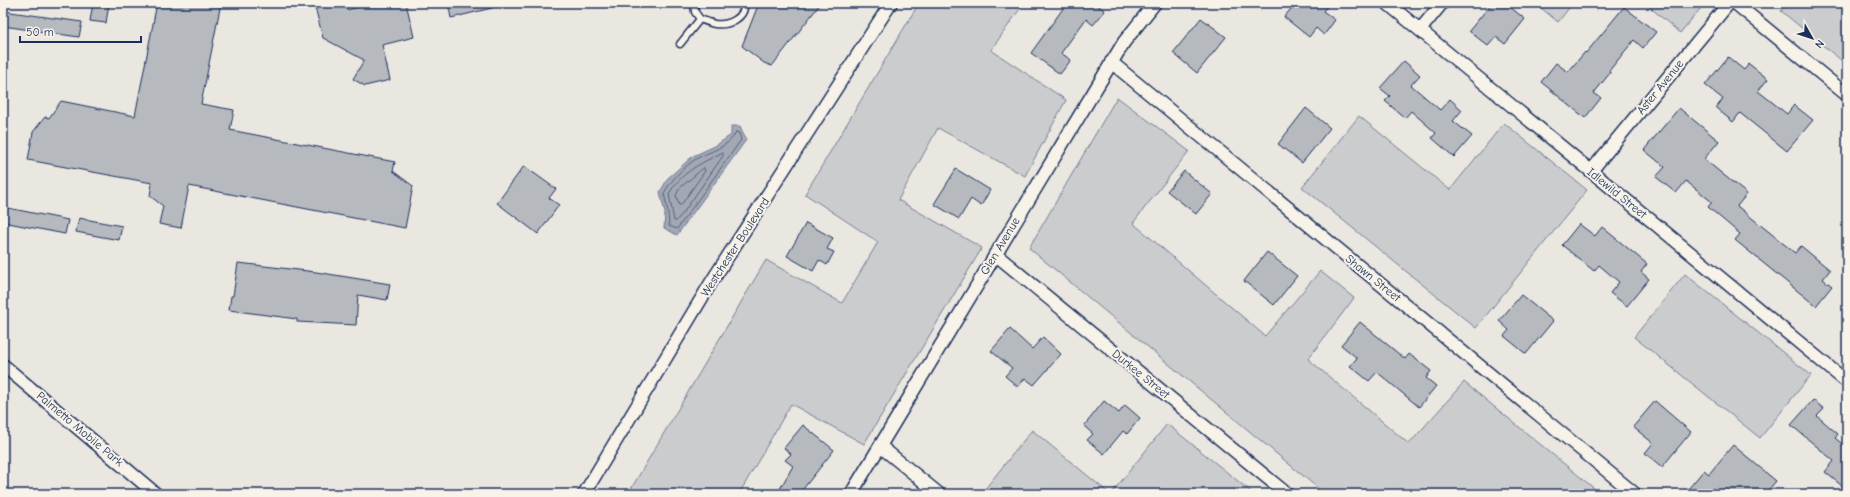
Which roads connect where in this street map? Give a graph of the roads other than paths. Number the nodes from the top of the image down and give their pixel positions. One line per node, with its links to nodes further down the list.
1 (694, 3): 9 (lane)
2 (744, 3): 9 (lane)
3 (891, 3): 20 (street, Westchester Boulevard)
4 (1155, 3): 12 (street, Glen Avenue)
5 (1387, 3): 10 (street, Idlewild Street)
6 (1442, 3): 10 (street)
7 (1729, 3): 14 (street, Aster Avenue)
8 (1736, 3): 13 (street)
9 (700, 19): 11 (lane)
10 (1420, 30): 14 (street, Idlewild Street)
11 (680, 44)
12 (1111, 62): 15 (street, Glen Avenue); 24 (street, Shawn Street)
13 (1847, 95)
14 (1591, 171): 17 (street, Idlewild Street)
15 (996, 254): 18 (street, Glen Avenue); 23 (street, Durkee Street)
16 (3, 365): 19 (street, Palmetto Mobile Park)
17 (1847, 382)
18 (880, 446): 21 (street, Glen Avenue); 22 (street)
19 (156, 494)
20 (584, 494)
21 (851, 494)
22 (939, 494)
23 (1287, 494)
24 (1635, 494)

